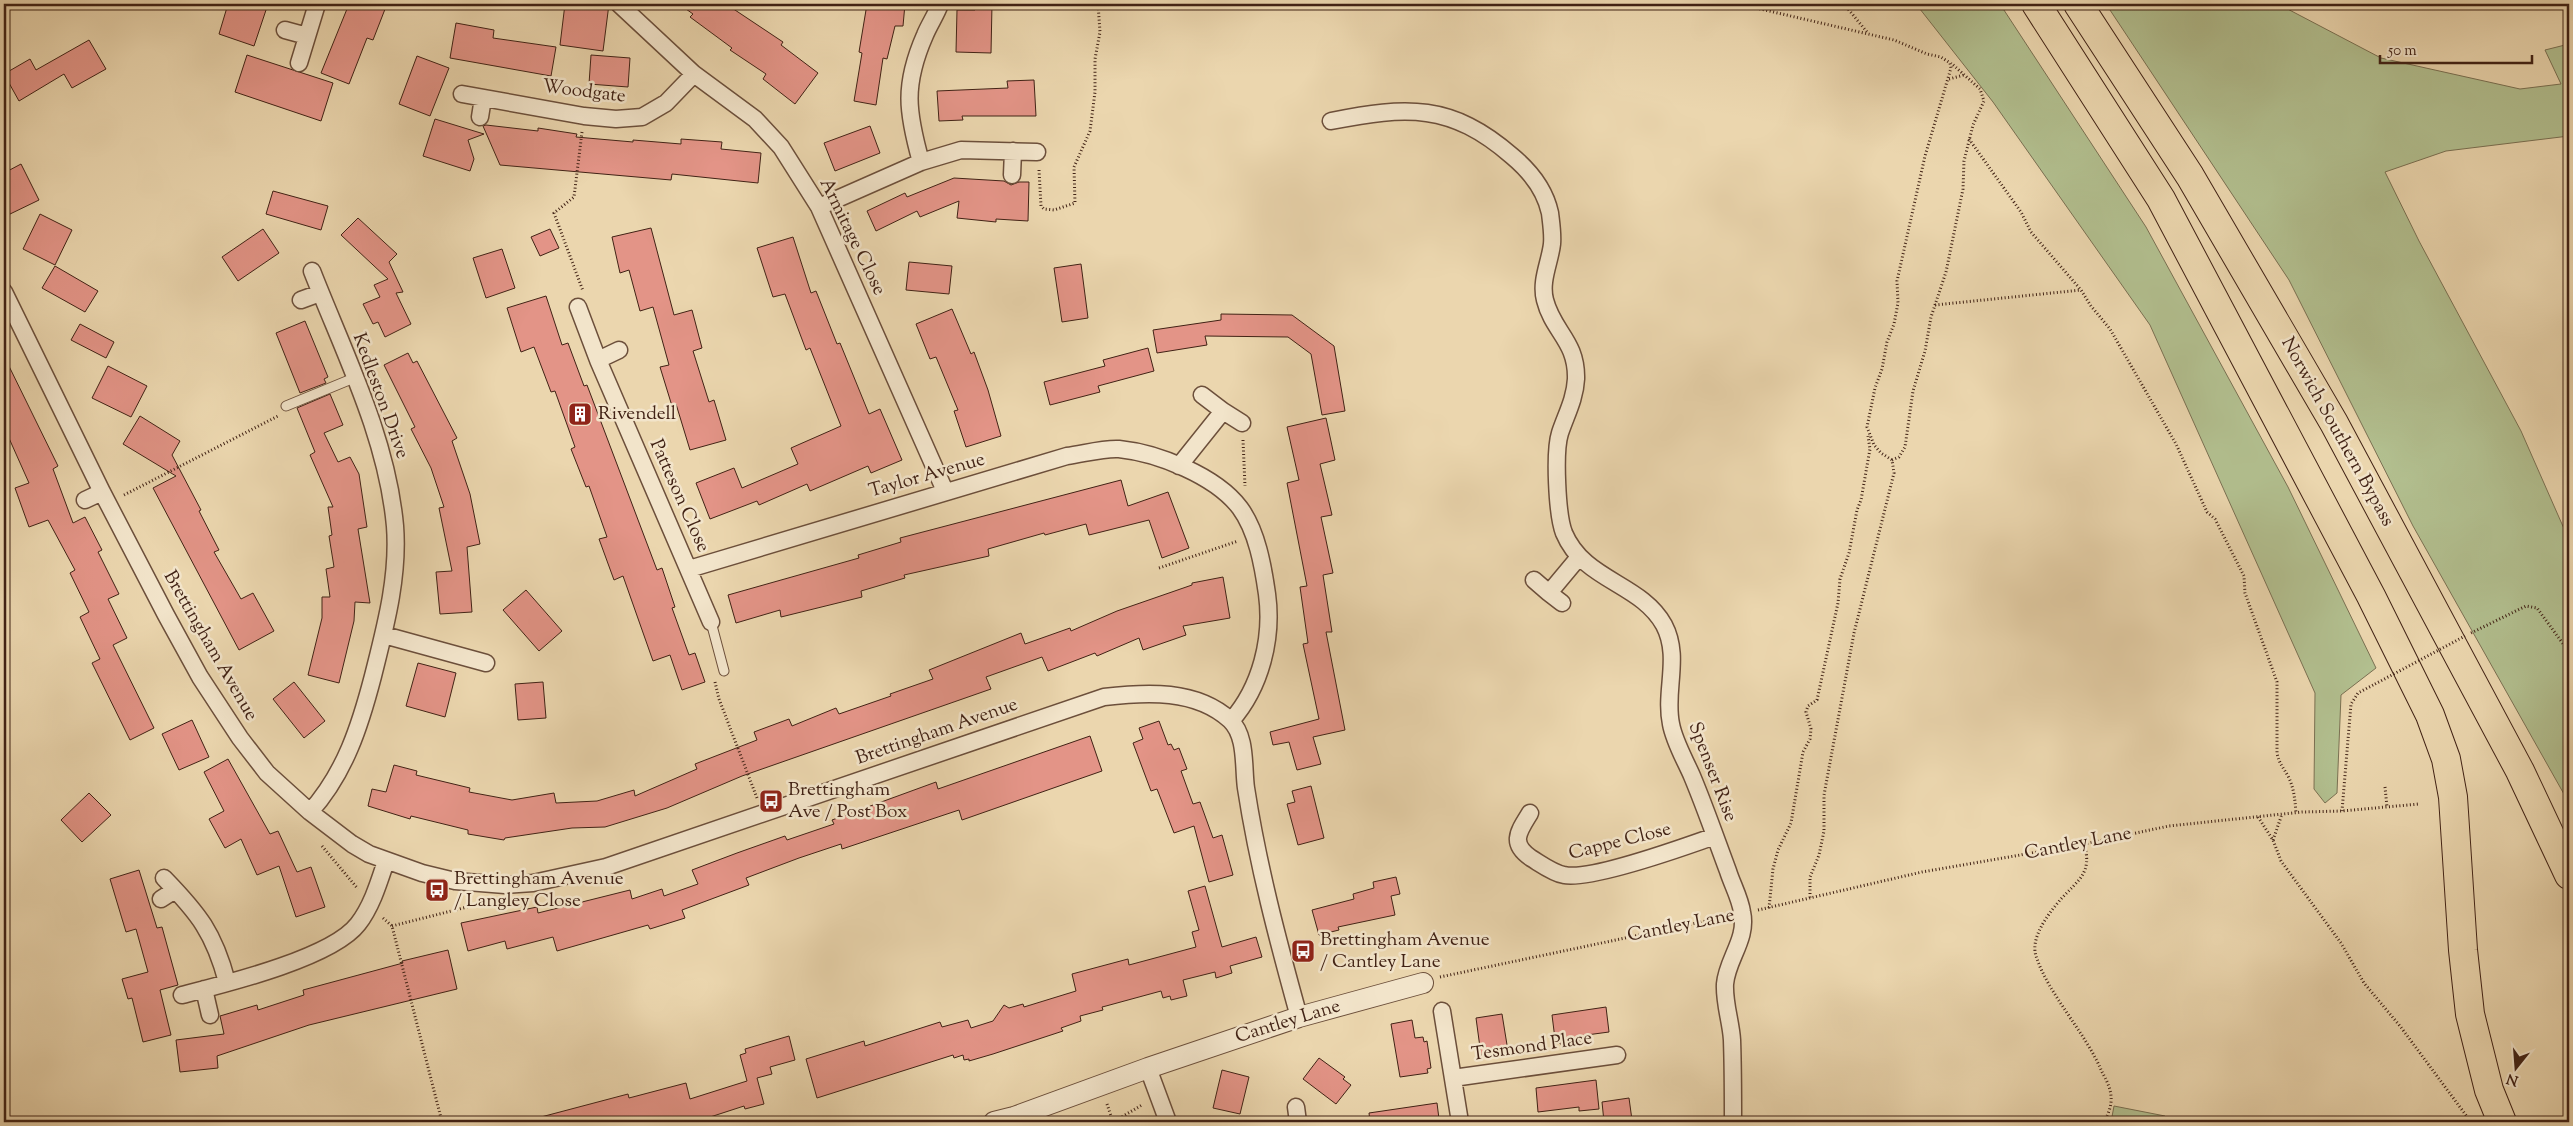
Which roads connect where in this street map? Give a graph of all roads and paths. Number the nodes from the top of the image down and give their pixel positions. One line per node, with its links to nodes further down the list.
1 (317, 4): 10 (street)
2 (619, 4): 14 (street, Armitage Close)
3 (940, 4): 25 (street)
4 (1098, 4): 24 (path)
5 (1739, 4): 11 (path)
6 (1844, 4): 11 (path)
7 (2036, 4): 105 (highway)
8 (2078, 4): 43 (highway, Norwich Southern Bypass)
9 (285, 30): 10 (street)
10 (307, 36): 13 (street)
11 (1878, 36): 12 (path)
12 (1950, 62): 15 (path); 16 (path)
13 (299, 63)
14 (694, 74): 19 (street, Woodgate); 27 (street, Armitage Close)
15 (1964, 75): 16 (path); 22 (path)
16 (1948, 79): 44 (path)
17 (462, 94): 18 (street, Woodgate)
18 (483, 98): 19 (street, Woodgate); 20 (street)
19 (584, 116): 34 (path)
20 (480, 117)
21 (1331, 121): 52 (street, Spenser Rise)
22 (1969, 140): 29 (path); 33 (path)
23 (1013, 151): 24 (street); 25 (street); 26 (street)
24 (1038, 152)
25 (921, 162): 27 (street)
26 (1012, 175)
27 (819, 207): 47 (street, Armitage Close)
28 (312, 271): 31 (street, Kedleston Drive)
29 (2081, 290): 33 (path); 72 (path)
30 (4, 292): 48 (street, Brettingham Avenue)
31 (320, 293): 32 (street); 37 (street, Kedleston Drive)
32 (301, 300)
33 (1935, 305): 45 (path)
34 (578, 307): 36 (street, Patteson Close)
35 (619, 350): 36 (street)
36 (598, 360): 54 (street, Patteson Close)
37 (354, 378): 39 (lane); 59 (street, Kedleston Drive)
38 (1202, 395): 41 (street)
39 (298, 401): 40 (lane); 48 (path)
40 (286, 406)
41 (1223, 411): 42 (street); 46 (street)
42 (1242, 423): 50 (path)
43 (2334, 423): 77 (highway); 80 (highway, Norwich Southern Bypass)
44 (1867, 427): 45 (path); 84 (path)
45 (1892, 460): 82 (path)
46 (1179, 466): 47 (street, Taylor Avenue); 50 (street, Taylor Avenue)
47 (945, 491): 54 (street, Taylor Avenue)
48 (105, 498): 49 (street); 69 (street, Brettingham Avenue)
49 (85, 500)
50 (1240, 508): 64 (street, Taylor Avenue)
51 (1217, 549): 53 (path)
52 (1579, 557): 56 (street); 75 (street, Spenser Rise)
53 (1160, 568)
54 (689, 569): 58 (street, Patteson Close)
55 (1534, 580): 56 (street)
56 (1549, 592): 57 (street)
57 (1562, 603)
58 (710, 622): 62 (lane)
59 (384, 635): 61 (street); 69 (street, Kedleston Drive)
60 (2569, 652): 68 (path, bridge)
61 (486, 663)
62 (724, 671)
63 (714, 676): 70 (path)
64 (1231, 721): 70 (street, Brettingham Avenue); 92 (street, Brettingham Avenue)
65 (2385, 788): 67 (path)
66 (2419, 804): 67 (path, Cantley Lane)
67 (2387, 807): 68 (path, Cantley Lane)
68 (2342, 811): 72 (path, Cantley Lane)
69 (310, 812): 79 (street, Brettingham Avenue)
70 (762, 813): 81 (street, Brettingham Avenue)
71 (1530, 813): 75 (street, Cappe Close)
72 (2296, 813): 73 (path, Cantley Lane)
73 (2282, 814): 74 (path, Cantley Lane); 76 (path)
74 (2258, 817): 76 (path); 78 (path, Cantley Lane)
75 (1715, 836): 85 (street, Spenser Rise)
76 (2273, 840): 104 (path)
77 (2569, 841)
78 (2084, 844): 82 (path, Cantley Lane); 103 (path)
79 (386, 861): 81 (street, Brettingham Avenue); 86 (street)
80 (2569, 875)
81 (505, 885): 97 (path)
82 (1810, 898): 84 (path, Cantley Lane)
83 (161, 899): 86 (street)
84 (1770, 908): 85 (path, Cantley Lane)
85 (1743, 913): 87 (path, Cantley Lane); 102 (street, Spenser Rise)
86 (227, 982): 88 (street)
87 (1423, 983): 92 (street, Cantley Lane)
88 (204, 989): 89 (street); 91 (street)
89 (182, 995)
90 (1442, 1011): 95 (street)
91 (210, 1015)
92 (1299, 1016): 94 (street, Cantley Lane)
93 (1617, 1055): 95 (street, Tesmond Place)
94 (1148, 1068): 96 (street); 98 (street, Cantley Lane)
95 (1453, 1078): 101 (street)
96 (1159, 1098): 99 (path); 100 (street)
97 (442, 1122)
98 (994, 1122)
99 (1113, 1122)
100 (1168, 1122)
101 (1460, 1122)
102 (1733, 1122)
103 (2104, 1122)
104 (2471, 1122)
105 (2502, 1122)

